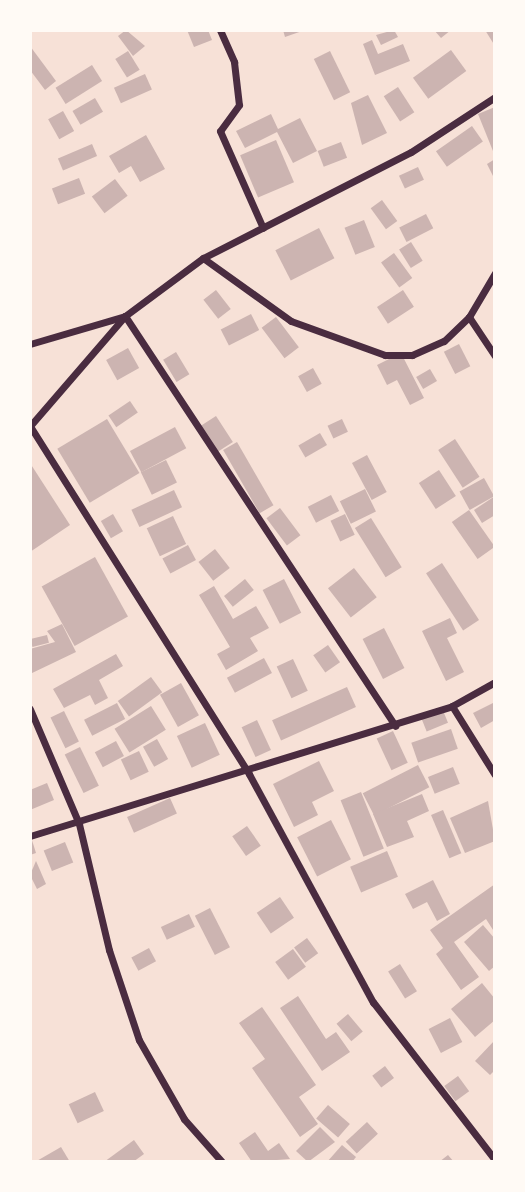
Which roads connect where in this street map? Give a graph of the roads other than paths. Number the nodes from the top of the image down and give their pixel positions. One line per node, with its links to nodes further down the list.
1 (220, 30): 3 (street)
2 (495, 97): 3 (street)
3 (263, 228): 4 (street)
4 (204, 258): 6 (street); 7 (street)
5 (495, 273): 7 (street)
6 (125, 316): 8 (street); 10 (street); 14 (street)
7 (470, 317): 9 (street)
8 (30, 344)
9 (495, 356)
10 (30, 426): 15 (street)
11 (495, 682): 12 (street)
12 (452, 706): 14 (street); 16 (street)
13 (30, 709): 17 (street)
14 (394, 726): 15 (street)
15 (249, 774): 17 (street); 19 (street)
16 (495, 775)
17 (79, 824): 18 (street); 20 (street)
18 (30, 836)
19 (495, 1160)
20 (222, 1162)

